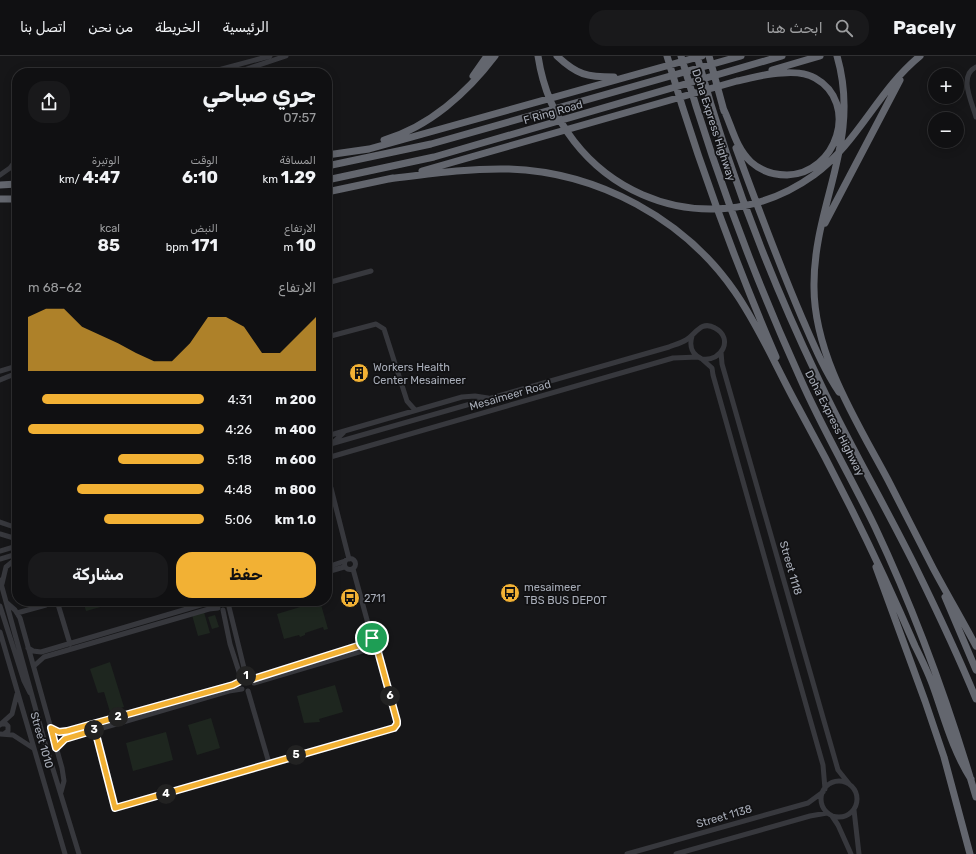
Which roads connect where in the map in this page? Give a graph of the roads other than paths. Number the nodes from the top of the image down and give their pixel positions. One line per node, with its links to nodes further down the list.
1 (270, 56): 18 (street)
2 (286, 56): 19 (street)
3 (488, 56): 22 (highway)
4 (495, 56): 22 (highway)
5 (538, 56): 16 (highway)
6 (557, 56): 20 (highway)
7 (667, 56): 55 (highway)
8 (681, 56): 119 (highway, Doha Express Highway)
9 (697, 56): 109 (highway, Doha Express Highway)
10 (702, 56): 20 (highway)
11 (709, 56): 23 (highway)
12 (741, 56): 28 (highway, F Ring Road)
13 (782, 56): 30 (highway, F Ring Road)
14 (820, 56): 21 (highway)
15 (837, 56): 37 (highway)
16 (920, 56): 37 (highway)
17 (976, 66): 24 (street)
18 (226, 68)
19 (250, 68)
20 (662, 68): 26 (highway)
21 (737, 81): 23 (highway); 31 (highway)
22 (453, 101): 25 (highway)
23 (723, 108): 54 (highway)
24 (976, 118)
25 (332, 154)
26 (332, 155)
27 (12, 165): 29 (street)
28 (332, 165)
29 (0, 175)
30 (332, 179)
31 (389, 179): 34 (highway); 55 (highway)
32 (0, 185): 33 (highway)
33 (12, 185)
34 (332, 191)
35 (0, 199): 36 (highway)
36 (12, 199)
37 (820, 234): 54 (highway)
38 (371, 271): 39 (street)
39 (332, 282)
40 (332, 336): 53 (street)
41 (692, 336): 42 (street); 43 (street); 52 (street, Mesaimeer Road)
42 (722, 352): 43 (street); 120 (street, Street 1118)
43 (700, 358): 62 (street, Mesaimeer Road); 121 (street, Street 1118)
44 (12, 366): 46 (street)
45 (12, 367): 47 (street)
46 (0, 368)
47 (0, 371)
48 (12, 373): 50 (street)
49 (12, 374): 51 (street)
50 (0, 376)
51 (0, 380)
52 (489, 398): 56 (street); 61 (street, Mesaimeer Road)
53 (407, 401): 56 (street); 57 (street)
54 (848, 405): 78 (highway)
55 (798, 407): 69 (highway)
56 (415, 410): 57 (street)
57 (404, 414): 58 (street)
58 (346, 430): 59 (street); 60 (street)
59 (332, 434)
60 (332, 442)
61 (332, 444)
62 (332, 457)
63 (332, 497): 74 (street)
64 (0, 522): 65 (street)
65 (12, 526)
66 (0, 534): 67 (street)
67 (12, 538)
68 (12, 547): 70 (street)
69 (870, 547): 119 (highway); 126 (highway)
70 (0, 551)
71 (12, 555): 72 (street)
72 (0, 559)
73 (12, 562): 80 (street)
74 (346, 562): 75 (street); 76 (street); 77 (street); 77 (street)
75 (332, 566)
76 (332, 569)
77 (353, 569): 92 (street)
78 (934, 569): 95 (highway); 102 (highway)
79 (0, 580): 80 (street, Street 1010)
80 (2, 587): 81 (street, Street 1010)
81 (7, 603): 90 (street, Street 1010); 108 (street, Street 1010)
82 (0, 606): 108 (street)
83 (42, 606): 90 (street)
84 (59, 606): 94 (street)
85 (198, 606): 94 (street)
86 (219, 606): 89 (street)
87 (226, 606): 89 (street)
88 (231, 606): 103 (street)
89 (221, 609): 100 (street); 103 (street)
90 (17, 613): 96 (street, Street 1010)
91 (0, 632): 107 (street, Street 1010)
92 (372, 638): 93 (street); 97 (street)
93 (367, 643): 98 (street); 104 (street)
94 (70, 644): 99 (street)
95 (976, 646)
96 (28, 648): 99 (street); 101 (street, Street 1010)
97 (377, 648): 98 (street); 118 (street)
98 (369, 649): 104 (street)
99 (43, 651): 100 (street)
100 (44, 657): 101 (street)
101 (34, 666): 111 (street, Street 1010)
102 (976, 670)
103 (242, 678): 104 (street); 105 (street); 113 (street)
104 (253, 681): 106 (street)
105 (242, 689): 106 (street); 112 (street)
106 (248, 691): 118 (street)
107 (17, 692): 110 (street); 116 (street, Street 1010)
108 (33, 697): 122 (street, Street 1010)
109 (976, 699)
110 (1, 724): 114 (street)
111 (51, 728): 113 (street); 117 (street, Street 1010)
112 (95, 730): 115 (street); 118 (street)
113 (67, 731): 115 (street)
114 (2, 734): 116 (street)
115 (68, 738): 117 (street)
116 (34, 748): 127 (street, Street 1010)
117 (56, 748): 122 (street, Street 1010)
118 (269, 763)
119 (971, 779): 123 (highway, Doha Express Highway)
120 (850, 785): 121 (street); 124 (street)
121 (824, 790): 125 (street); 129 (street, Street 1138)
122 (61, 793): 128 (street, Street 1010)
123 (976, 797)
124 (854, 810): 125 (street); 132 (street)
125 (829, 814): 130 (street); 131 (street)
126 (962, 830): 133 (highway); 134 (highway)
127 (65, 854)
128 (79, 854)
129 (627, 854)
130 (676, 854)
131 (851, 854)
132 (859, 854)
133 (965, 854)
134 (970, 854)

